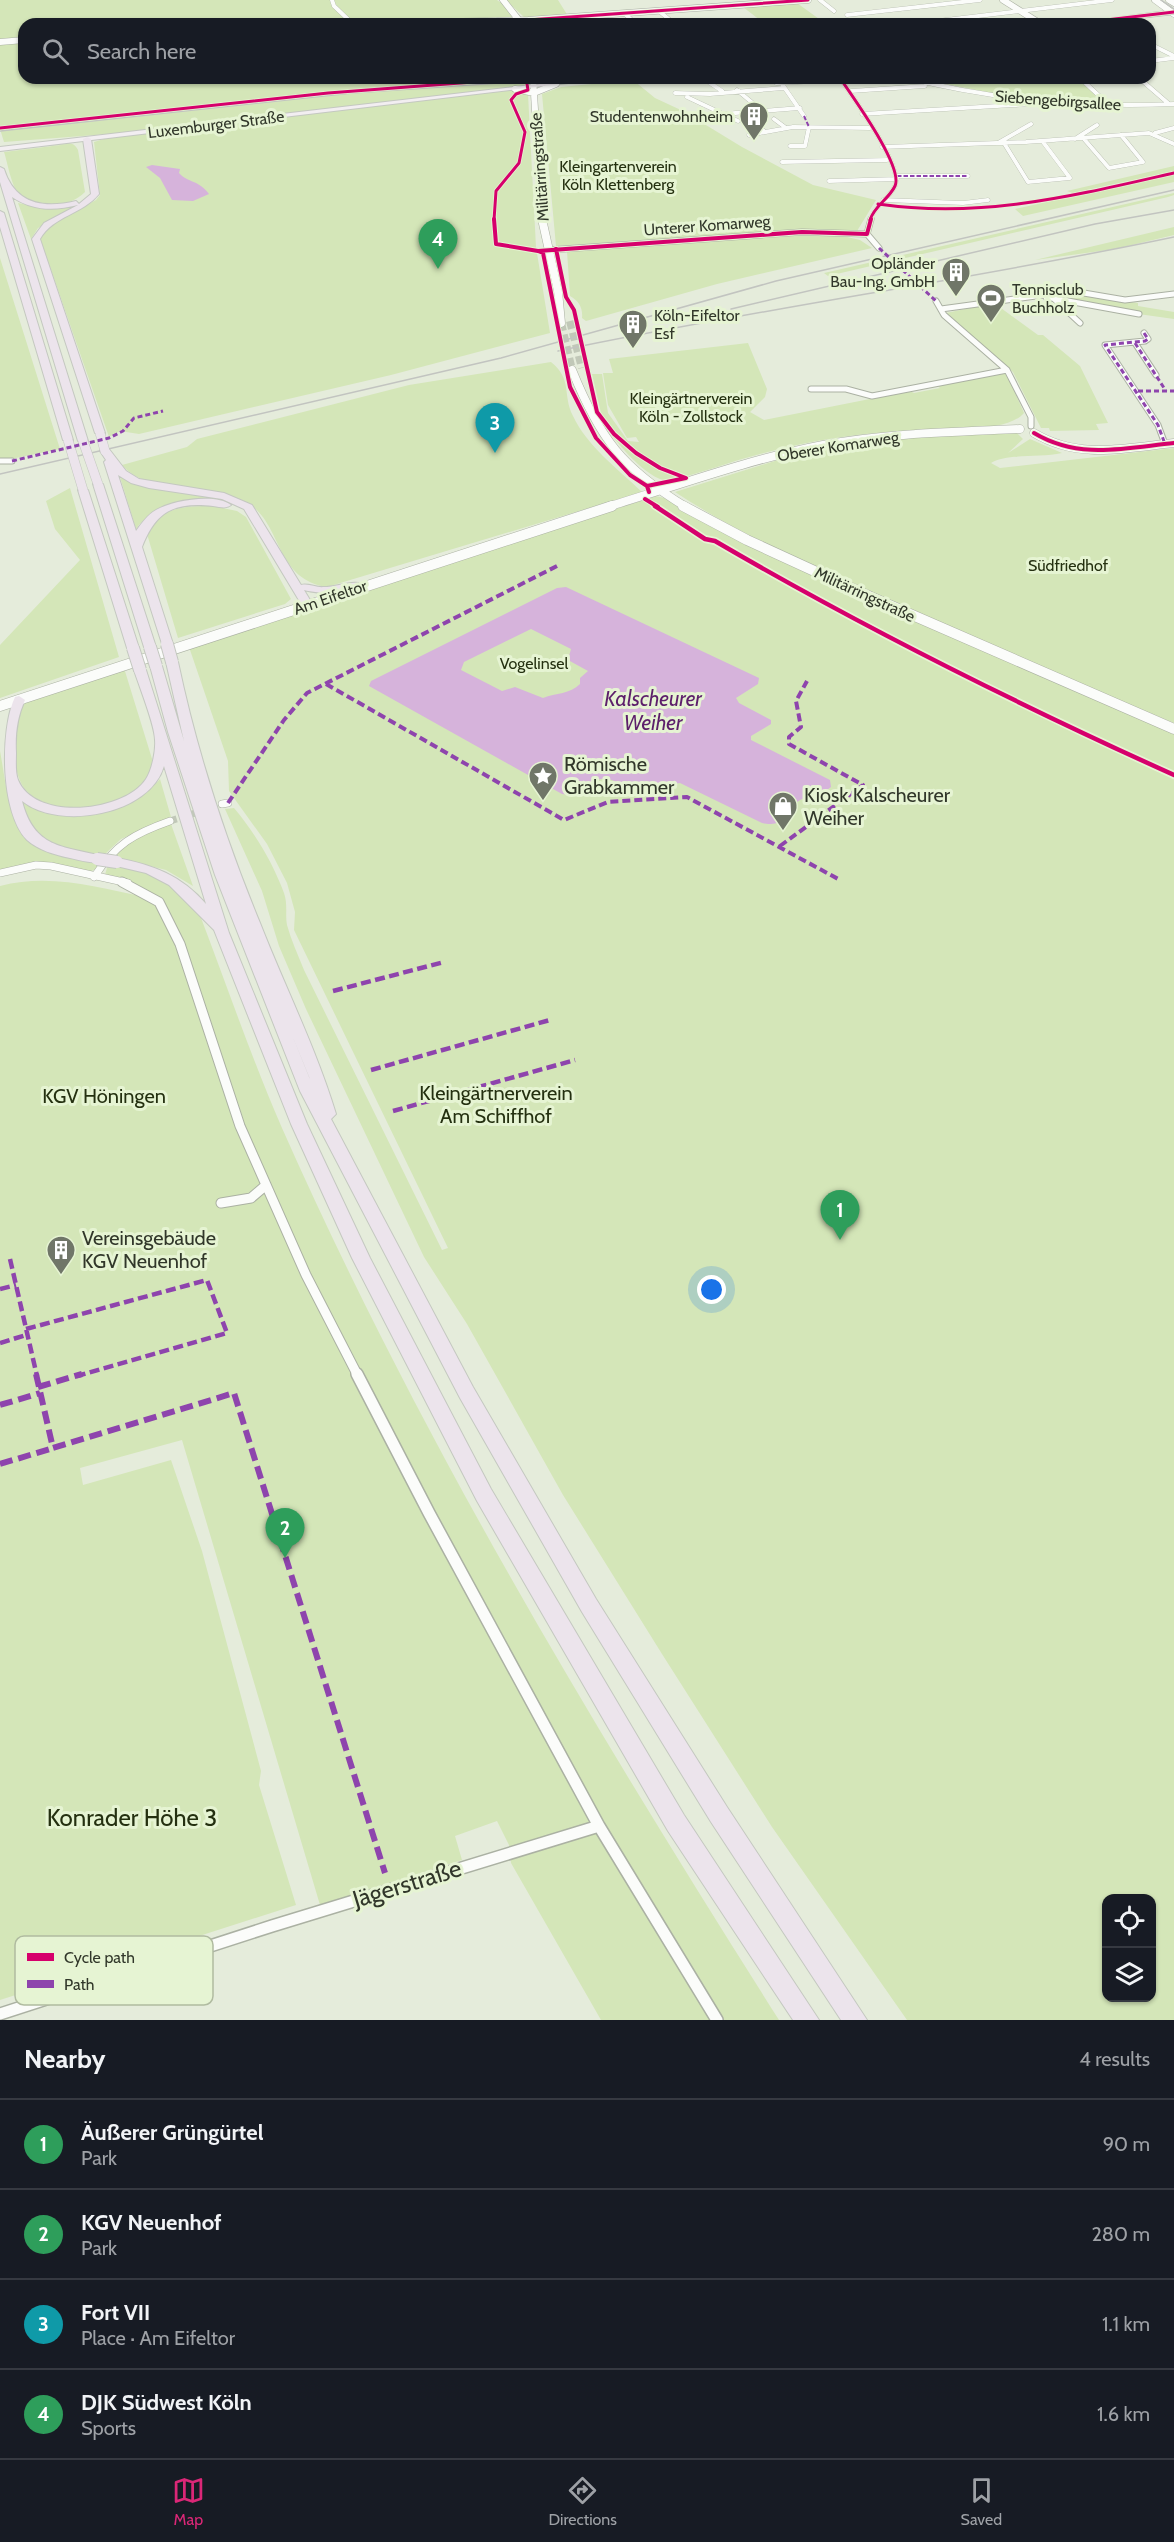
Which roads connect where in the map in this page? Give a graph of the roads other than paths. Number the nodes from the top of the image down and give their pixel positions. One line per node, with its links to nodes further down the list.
1 (332, 0): 26 (street)
2 (503, 0): 27 (main road)
3 (808, 0): 18 (main road)
4 (820, 0): 16 (street)
5 (914, 0): 12 (street)
6 (980, 0): 13 (street)
7 (1003, 0): 17 (main road)
8 (1112, 0): 17 (street)
9 (1155, 0): 22 (main road)
10 (1169, 0): 11 (main road)
11 (1174, 3)
12 (923, 6)
13 (937, 6): 14 (street); 15 (street)
14 (912, 9): 19 (street); 23 (street)
15 (944, 10)
16 (834, 11)
17 (1023, 11): 33 (street); 34 (main road)
18 (660, 12): 20 (main road); 30 (street)
19 (918, 12)
20 (625, 14): 24 (main road); 29 (street)
21 (950, 14): 32 (street)
22 (1174, 14): 35 (main road); 36 (main road)
23 (847, 15)
24 (589, 16): 28 (main road)
25 (923, 16): 31 (street)
26 (347, 18)
27 (517, 18)
28 (566, 18)
29 (629, 18)
30 (668, 18)
31 (926, 18)
32 (956, 18)
33 (966, 18)
34 (1033, 18)
35 (1133, 18)
36 (1148, 18)
37 (18, 40): 38 (main road)
38 (0, 42)
39 (1156, 47): 40 (street)
40 (1174, 57): 41 (street)
41 (1156, 60)
42 (556, 84): 50 (main road, Luxemburger Straße)
43 (712, 84): 55 (street)
44 (752, 84): 53 (street)
45 (782, 84): 52 (street)
46 (845, 84): 56 (street)
47 (927, 84): 51 (street, Siebengebirgsallee)
48 (1086, 84): 61 (street)
49 (1147, 84): 60 (street)
50 (533, 85): 78 (main road, Luxemburger Straße); 100 (main road, Militärringstraße)
51 (934, 86): 56 (street); 59 (street, Siebengebirgsallee)
52 (784, 88): 53 (street); 62 (street)
53 (754, 89): 54 (street)
54 (737, 90): 55 (street); 63 (street)
55 (722, 91): 58 (street)
56 (851, 91): 65 (street)
57 (675, 93): 58 (street)
58 (687, 97): 64 (street)
59 (1036, 101): 61 (street, Siebengebirgsallee); 65 (street)
60 (1172, 104): 61 (street, Siebengebirgsallee)
61 (1109, 105)
62 (800, 108): 63 (street); 66 (street)
63 (761, 110): 64 (street)
64 (723, 114): 74 (street)
65 (862, 114): 72 (street)
66 (804, 116)
67 (774, 119): 71 (street)
68 (1031, 124): 82 (street)
69 (1097, 124): 79 (street)
70 (809, 127): 71 (street); 72 (street); 84 (street)
71 (786, 128): 74 (street)
72 (870, 128): 86 (street)
73 (1174, 128): 75 (street)
74 (763, 130): 76 (street)
75 (1154, 134): 77 (street); 83 (street)
76 (749, 135)
77 (1121, 135): 80 (street); 80 (street)
78 (83, 138): 85 (main road, Luxemburger Straße); 93 (highway); 115 (highway)
79 (1074, 139): 80 (street); 81 (street)
80 (1084, 139)
81 (1042, 142): 82 (street); 82 (street)
82 (1001, 144): 86 (street)
83 (1174, 144)
84 (790, 146)
85 (0, 147)
86 (882, 147): 87 (street)
87 (887, 160): 88 (street); 91 (street)
88 (782, 162)
89 (0, 168): 93 (highway)
90 (968, 176): 91 (street)
91 (897, 177): 92 (street); 94 (street)
92 (829, 181)
93 (4, 184): 107 (highway)
94 (884, 200): 95 (street); 97 (street)
95 (988, 200)
96 (0, 213): 101 (highway)
97 (867, 234): 99 (street); 100 (street, Unterer Komarweg)
98 (0, 244): 101 (highway)
99 (879, 248)
100 (549, 250): 102 (main road, Militärringstraße)
101 (13, 259): 142 (highway, bridge)
102 (558, 291): 110 (main road, Militärringstraße); 111 (main road, Militärringstraße)
103 (1174, 294): 104 (street)
104 (1025, 297): 105 (street); 108 (street)
105 (1053, 298): 109 (street); 112 (street)
106 (936, 301): 108 (street)
107 (41, 302): 115 (highway); 135 (highway, bridge)
108 (941, 309): 118 (street)
109 (1139, 314)
110 (570, 321)
111 (561, 323)
112 (1080, 323)
113 (1144, 333): 114 (street)
114 (1134, 343): 119 (street); 123 (street)
115 (72, 348): 124 (highway, bridge)
116 (582, 368): 121 (main road, Militärringstraße)
117 (572, 370): 121 (main road, Militärringstraße)
118 (1007, 370): 120 (street); 122 (street)
119 (1156, 375)
120 (812, 389)
121 (589, 412): 127 (main road, Militärringstraße)
122 (1033, 430): 123 (main road); 127 (main road, Oberer Komarweg)
123 (1169, 443)
124 (105, 451): 128 (highway); 129 (highway)
125 (0, 461): 126 (street)
126 (12, 461)
127 (660, 490): 131 (main road, Am Eifeltor); 140 (main road, Militärringstraße)
128 (253, 515): 129 (highway); 130 (highway)
129 (137, 549): 139 (highway, bridge)
130 (290, 578): 132 (highway); 134 (highway)
131 (361, 586): 132 (highway); 133 (main road, Am Eifeltor)
132 (305, 587): 133 (highway)
133 (320, 600): 134 (main road, Am Eifeltor)
134 (307, 604): 136 (main road, Am Eifeltor)
135 (156, 666): 139 (highway); 148 (highway)
136 (19, 699): 137 (main road, Am Eifeltor); 138 (highway)
137 (0, 706)
138 (4, 716): 141 (highway)
139 (185, 726): 148 (highway)
140 (1174, 729)
141 (3, 737): 143 (highway)
142 (162, 740): 143 (highway); 147 (highway)
143 (13, 783): 147 (highway, bridge)
144 (170, 821): 146 (street)
145 (0, 873): 146 (street)
146 (94, 877): 149 (street)
147 (222, 933): 156 (highway)
148 (332, 1132): 157 (highway)
149 (265, 1186): 150 (street); 151 (street)
150 (221, 1203)
151 (599, 1826): 152 (street, Jägerstraße); 155 (street)
152 (213, 1945)
153 (28, 2005): 154 (street, Jägerstraße)
154 (0, 2014)
155 (717, 2020)
156 (807, 2020)
157 (855, 2020)

